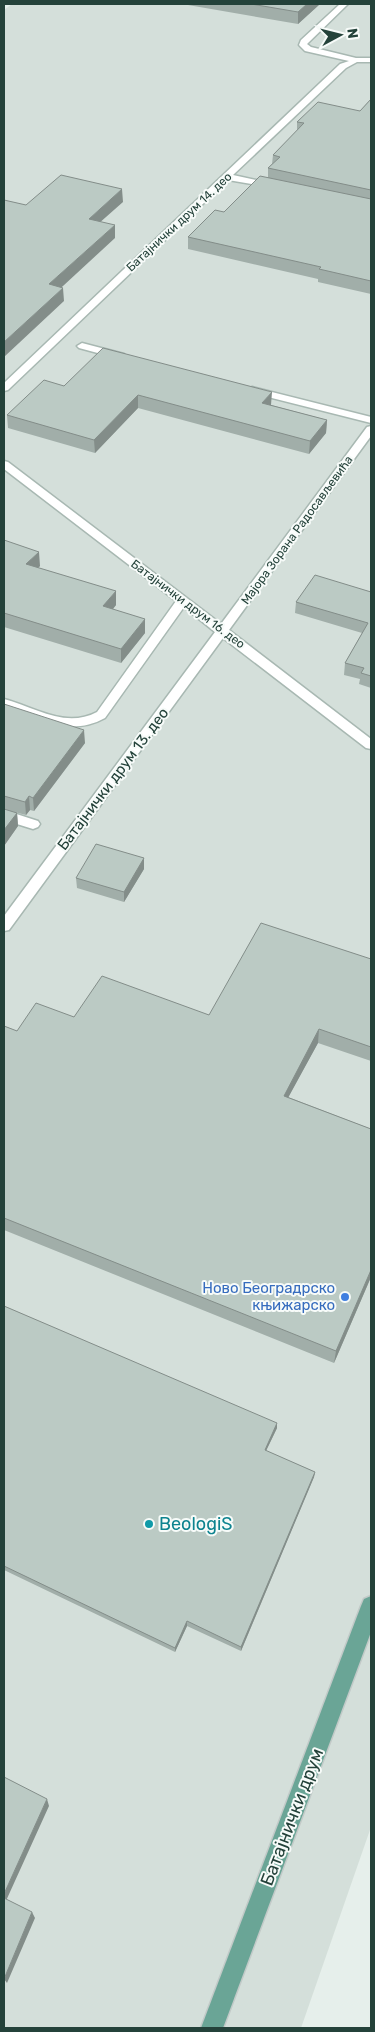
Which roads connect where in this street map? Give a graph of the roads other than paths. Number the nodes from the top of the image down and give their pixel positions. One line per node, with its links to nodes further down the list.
1 (344, 4): 2 (street)
2 (356, 60): 3 (street); 4 (street, Батајнички друм 14. део)
3 (371, 60)
4 (228, 177): 5 (street); 8 (street, Батајнички друм 14. део)
5 (285, 189)
6 (82, 346): 7 (street)
7 (129, 358)
8 (4, 388)
9 (244, 388): 10 (street)
10 (371, 420)
11 (371, 430): 14 (street, Мајора Зорана Радосављевића)
12 (4, 464): 13 (street, Батајнички друм 16. део)
13 (182, 600): 14 (street, Батајнички друм 16. део); 15 (street)
14 (223, 631): 16 (street, Батајнички друм 16. део); 19 (street, Батајнички друм 13. део)
15 (4, 703)
16 (371, 745)
17 (4, 815): 18 (street)
18 (33, 824)
19 (4, 926)
20 (371, 1606): 21 (main road, Батајнички друм)
21 (212, 2028)

